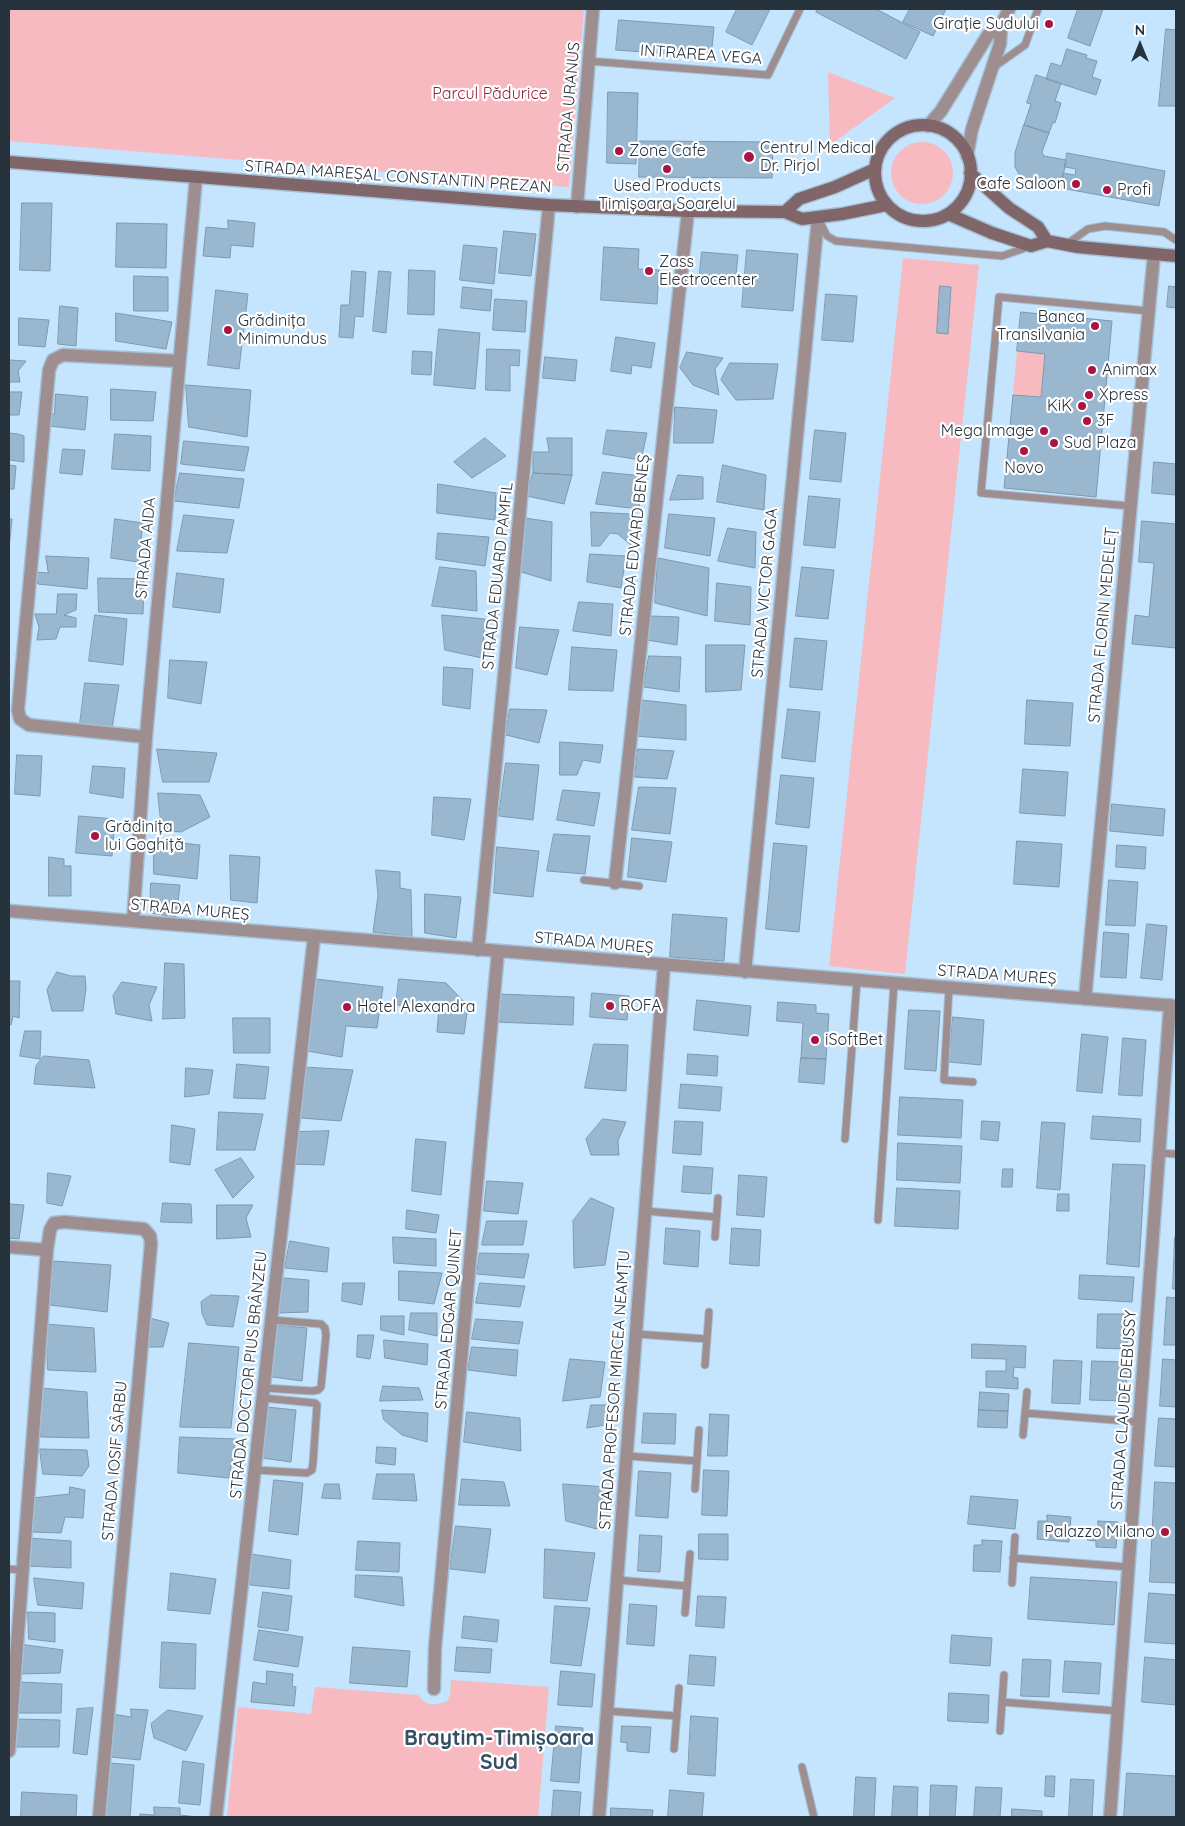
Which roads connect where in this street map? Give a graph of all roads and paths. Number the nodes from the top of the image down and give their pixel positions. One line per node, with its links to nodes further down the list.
1 (593, 9): 6 (street, STRADA URANUS)
2 (800, 9): 6 (lane, INTRAREA VEGA)
3 (1038, 9): 7 (lane)
4 (1008, 10): 5 (street)
5 (1001, 26): 7 (street); 8 (street)
6 (588, 61): 16 (street, STRADA URANUS)
7 (993, 67): 9 (street)
8 (928, 126): 9 (main road); 11 (main road)
9 (967, 156): 12 (main road)
10 (9, 162): 13 (main road, STRADA MAREȘAL CONSTANTIN PREZAN)
11 (875, 169): 15 (main road); 18 (main road)
12 (970, 173): 19 (main road); 22 (main road)
13 (196, 178): 14 (main road, STRADA MAREȘAL CONSTANTIN PREZAN); 28 (street, STRADA AIDA)
14 (549, 205): 16 (main road, STRADA MAREȘAL CONSTANTIN PREZAN); 37 (street, STRADA EDUARD PAMFIL)
15 (886, 205): 19 (main road); 20 (main road, STRADA MAREȘAL CONSTANTIN PREZAN)
16 (577, 207): 17 (main road, STRADA MAREȘAL CONSTANTIN PREZAN)
17 (688, 211): 18 (main road, STRADA MAREȘAL CONSTANTIN PREZAN); 32 (street, STRADA EDVARD BENEȘ)
18 (785, 212): 20 (main road, STRADA MAREȘAL CONSTANTIN PREZAN)
19 (948, 214): 24 (main road)
20 (818, 218): 24 (lane); 40 (street, STRADA VICTOR GAGA)
21 (1176, 240): 23 (lane)
22 (1047, 242): 23 (main road); 24 (main road)
23 (1065, 245): 25 (main road)
24 (1031, 246)
25 (1154, 254): 26 (main road); 27 (street, STRADA FLORIN MEDELEȚ)
26 (1176, 256)
27 (1149, 311): 29 (street, STRADA FLORIN MEDELEȚ); 29 (lane)
28 (179, 361): 30 (street, STRADA AIDA); 30 (street)
29 (1130, 506): 44 (street, STRADA FLORIN MEDELEȚ)
30 (146, 737): 35 (street, STRADA AIDA)
31 (584, 880): 32 (lane)
32 (615, 883): 33 (lane)
33 (639, 886)
34 (9, 911): 35 (street, STRADA MUREȘ)
35 (133, 921): 36 (street, STRADA MUREȘ)
36 (314, 937): 37 (street, STRADA MUREȘ); 58 (street, STRADA DOCTOR PIUS BRÂNZEU)
37 (478, 950): 38 (street, STRADA MUREȘ)
38 (498, 951): 39 (street, STRADA MUREȘ); 84 (street, STRADA EDGAR QUINET)
39 (664, 965): 40 (street, STRADA MUREȘ); 51 (street, STRADA PROFESOR MIRCEA NEAMȚU)
40 (745, 972): 41 (street, STRADA MUREȘ)
41 (857, 981): 42 (street, STRADA MUREȘ); 47 (lane)
42 (894, 984): 43 (street, STRADA MUREȘ); 53 (lane)
43 (949, 988): 44 (street, STRADA MUREȘ); 46 (lane)
44 (1085, 999): 45 (street, STRADA MUREȘ)
45 (1173, 1006): 48 (street, STRADA CLAUDE DEBUSSY)
46 (973, 1082)
47 (845, 1139)
48 (1159, 1153): 49 (lane); 65 (street, STRADA CLAUDE DEBUSSY)
49 (1176, 1154)
50 (718, 1198): 52 (lane)
51 (645, 1211): 52 (lane); 59 (street, STRADA PROFESOR MIRCEA NEAMȚU)
52 (716, 1217): 54 (lane)
53 (878, 1220)
54 (715, 1238)
55 (9, 1247): 56 (street)
56 (47, 1250): 77 (street); 93 (street, STRADA IOSIF SÂRBU)
57 (709, 1312): 60 (lane)
58 (272, 1320): 63 (street, STRADA DOCTOR PIUS BRÂNZEU); 63 (lane)
59 (636, 1334): 60 (lane); 68 (street, STRADA PROFESOR MIRCEA NEAMȚU)
60 (707, 1339): 61 (lane)
61 (705, 1364)
62 (1026, 1392): 64 (lane)
63 (263, 1393): 70 (street, STRADA DOCTOR PIUS BRÂNZEU); 70 (lane)
64 (1025, 1413): 65 (lane); 67 (lane)
65 (1139, 1422): 75 (street, STRADA CLAUDE DEBUSSY)
66 (699, 1430): 69 (lane)
67 (1023, 1435)
68 (627, 1456): 69 (lane); 78 (street, STRADA PROFESOR MIRCEA NEAMȚU)
69 (697, 1461): 71 (lane)
70 (255, 1470): 94 (street, STRADA DOCTOR PIUS BRÂNZEU)
71 (695, 1489)
72 (1015, 1537): 74 (lane)
73 (690, 1554): 80 (lane)
74 (1013, 1558): 75 (lane); 79 (lane)
75 (1128, 1567): 87 (street, STRADA CLAUDE DEBUSSY)
76 (9, 1569): 77 (lane)
77 (22, 1570): 91 (street)
78 (617, 1580): 80 (lane); 86 (street, STRADA PROFESOR MIRCEA NEAMȚU)
79 (1012, 1583)
80 (687, 1586): 81 (lane)
81 (685, 1613)
82 (1004, 1675): 85 (lane)
83 (679, 1688): 88 (lane)
84 (434, 1689)
85 (1002, 1702): 87 (lane); 89 (lane)
86 (607, 1711): 88 (lane); 95 (street, STRADA PROFESOR MIRCEA NEAMȚU)
87 (1118, 1711): 97 (street, STRADA CLAUDE DEBUSSY)
88 (677, 1716): 90 (lane)
89 (1000, 1731)
90 (674, 1750)
91 (9, 1751)
92 (802, 1767): 96 (lane)
93 (99, 1817)
94 (216, 1817)
95 (599, 1817)
96 (814, 1817)
97 (1110, 1817)

